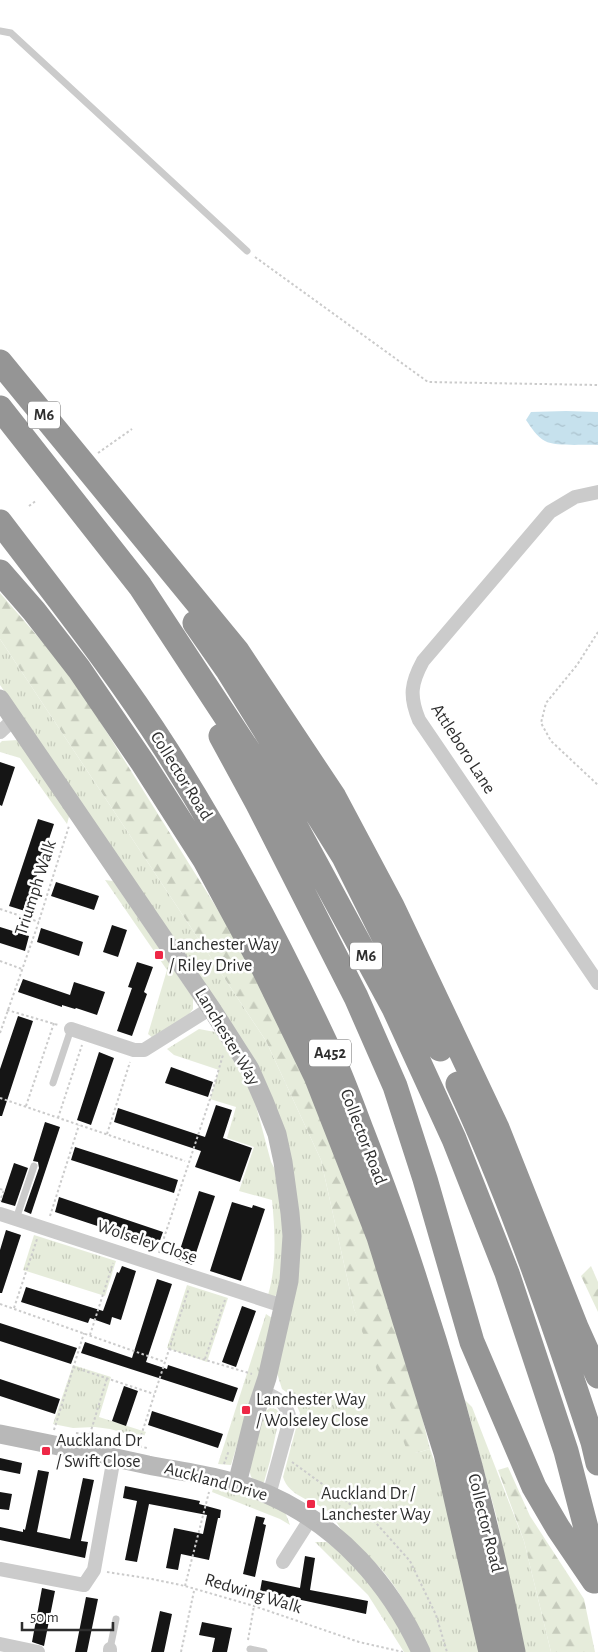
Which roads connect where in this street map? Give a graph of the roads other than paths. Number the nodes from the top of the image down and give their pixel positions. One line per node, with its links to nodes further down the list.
1 (0, 31): 2 (lane)
2 (247, 251)
3 (0, 362): 5 (highway, M6)
4 (0, 408): 10 (highway, M6)
5 (92, 461): 23 (highway); 27 (highway, M6)
6 (598, 492): 15 (street, Attleboro Lane)
7 (0, 522): 43 (highway, Collector Road / A452)
8 (0, 572): 11 (highway, Collector Road / A452)
9 (0, 576): 11 (street)
10 (140, 586): 33 (highway, M6); 34 (highway)
11 (34, 612): 42 (highway, Collector Road / A452)
12 (0, 699): 13 (street, Lanchester Way)
13 (14, 719): 14 (street); 16 (street, Lanchester Way)
14 (0, 732)
15 (598, 983)
16 (211, 1008): 17 (street); 22 (street, Lanchester Way)
17 (71, 1029): 18 (lane)
18 (52, 1083)
19 (34, 1166): 21 (lane)
20 (0, 1214): 21 (street, Wolseley Close)
21 (16, 1219): 22 (street, Wolseley Close)
22 (283, 1306): 24 (street, Lanchester Way)
23 (598, 1376)
24 (265, 1384): 28 (street, Lanchester Way); 29 (street)
25 (0, 1434): 26 (street, Auckland Drive)
26 (114, 1457): 28 (street, Auckland Drive); 32 (street)
27 (598, 1463)
28 (237, 1484): 29 (street, Auckland Drive)
29 (269, 1495): 30 (street, Auckland Drive)
30 (311, 1518): 31 (street); 41 (street, Auckland Drive)
31 (283, 1562)
32 (0, 1569)
33 (598, 1574)
34 (598, 1587)
35 (116, 1619): 38 (lane)
36 (0, 1644): 39 (street)
37 (249, 1646): 40 (lane)
38 (110, 1651)
39 (38, 1652)
40 (264, 1652)
41 (422, 1652)
42 (491, 1652)
43 (513, 1652)

